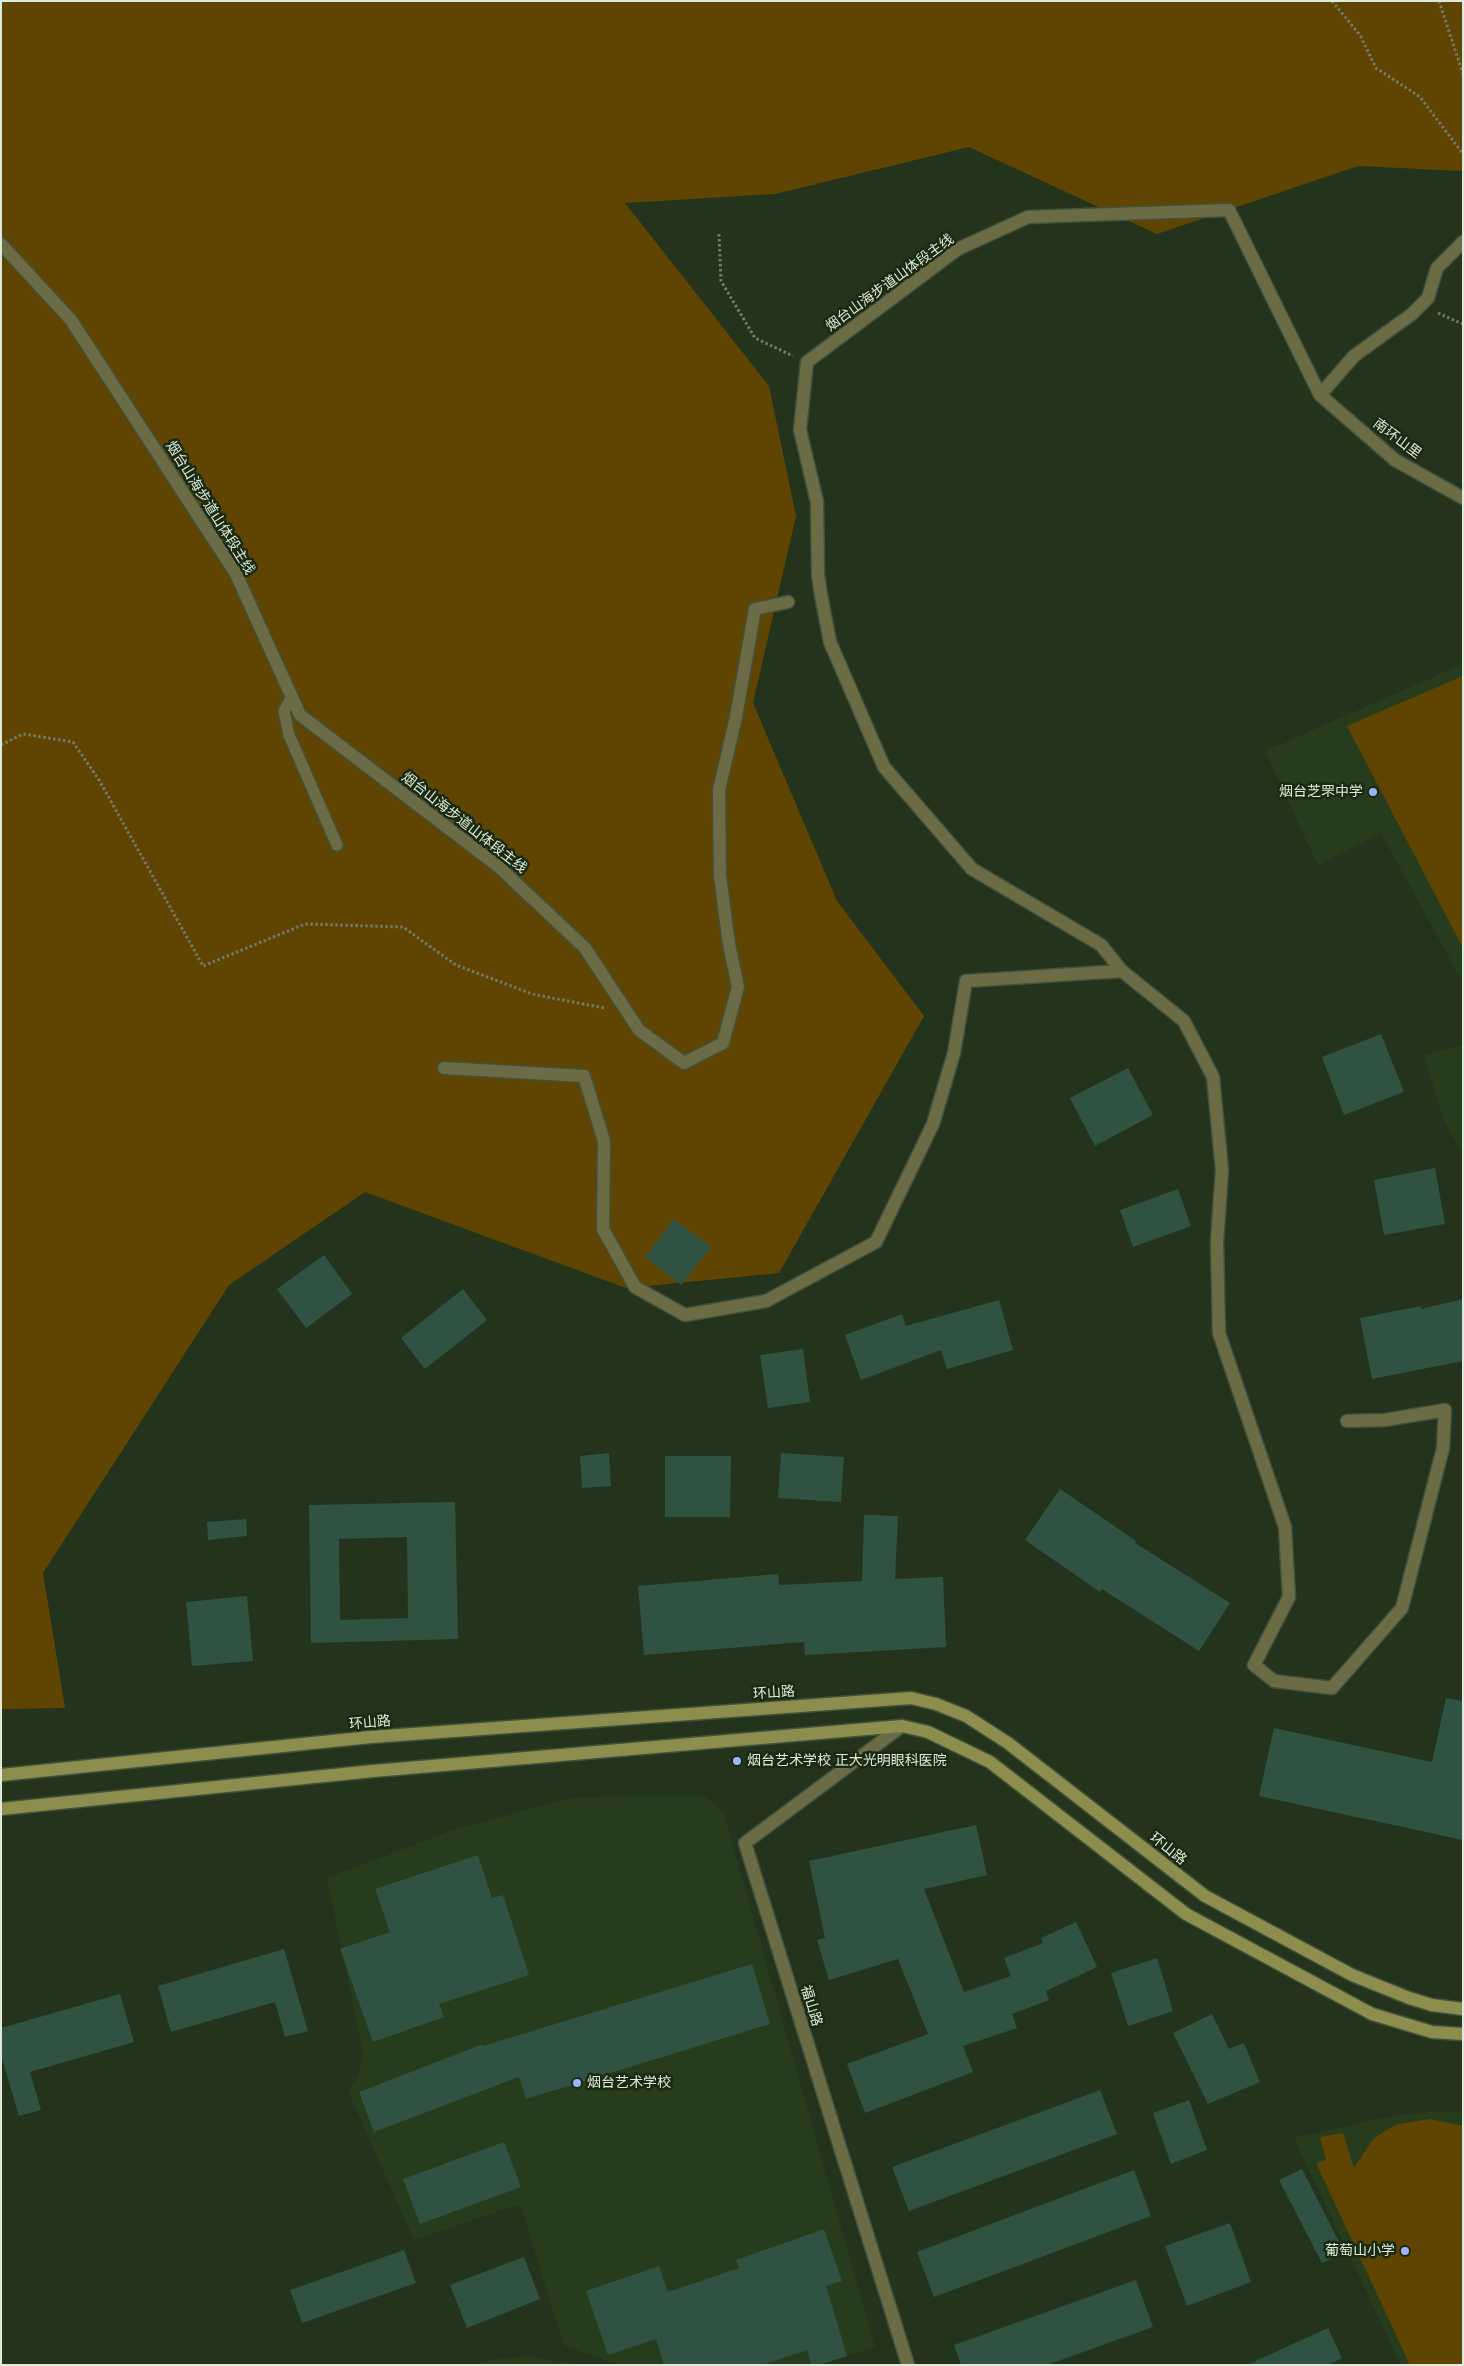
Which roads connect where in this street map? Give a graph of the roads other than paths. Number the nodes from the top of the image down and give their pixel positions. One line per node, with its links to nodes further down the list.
1 (1463, 242): 3 (street)
2 (1, 244): 6 (street, 烟台山海步道山体段主线)
3 (1320, 396): 4 (street, 南环山里); 8 (street, 烟台山海步道山体段主线)
4 (1463, 498)
5 (788, 602): 6 (street, 烟台山海步道山体段主线)
6 (292, 696): 7 (lane)
7 (336, 845)
8 (1122, 971): 9 (street); 10 (street)
9 (444, 1068)
10 (1347, 1421)
11 (902, 1726): 13 (main road); 15 (main road); 16 (street, 福山路)
12 (1, 1775): 14 (main road, 环山路)
13 (1, 1809)
14 (1463, 2009)
15 (1463, 2034)
16 (908, 2365)

